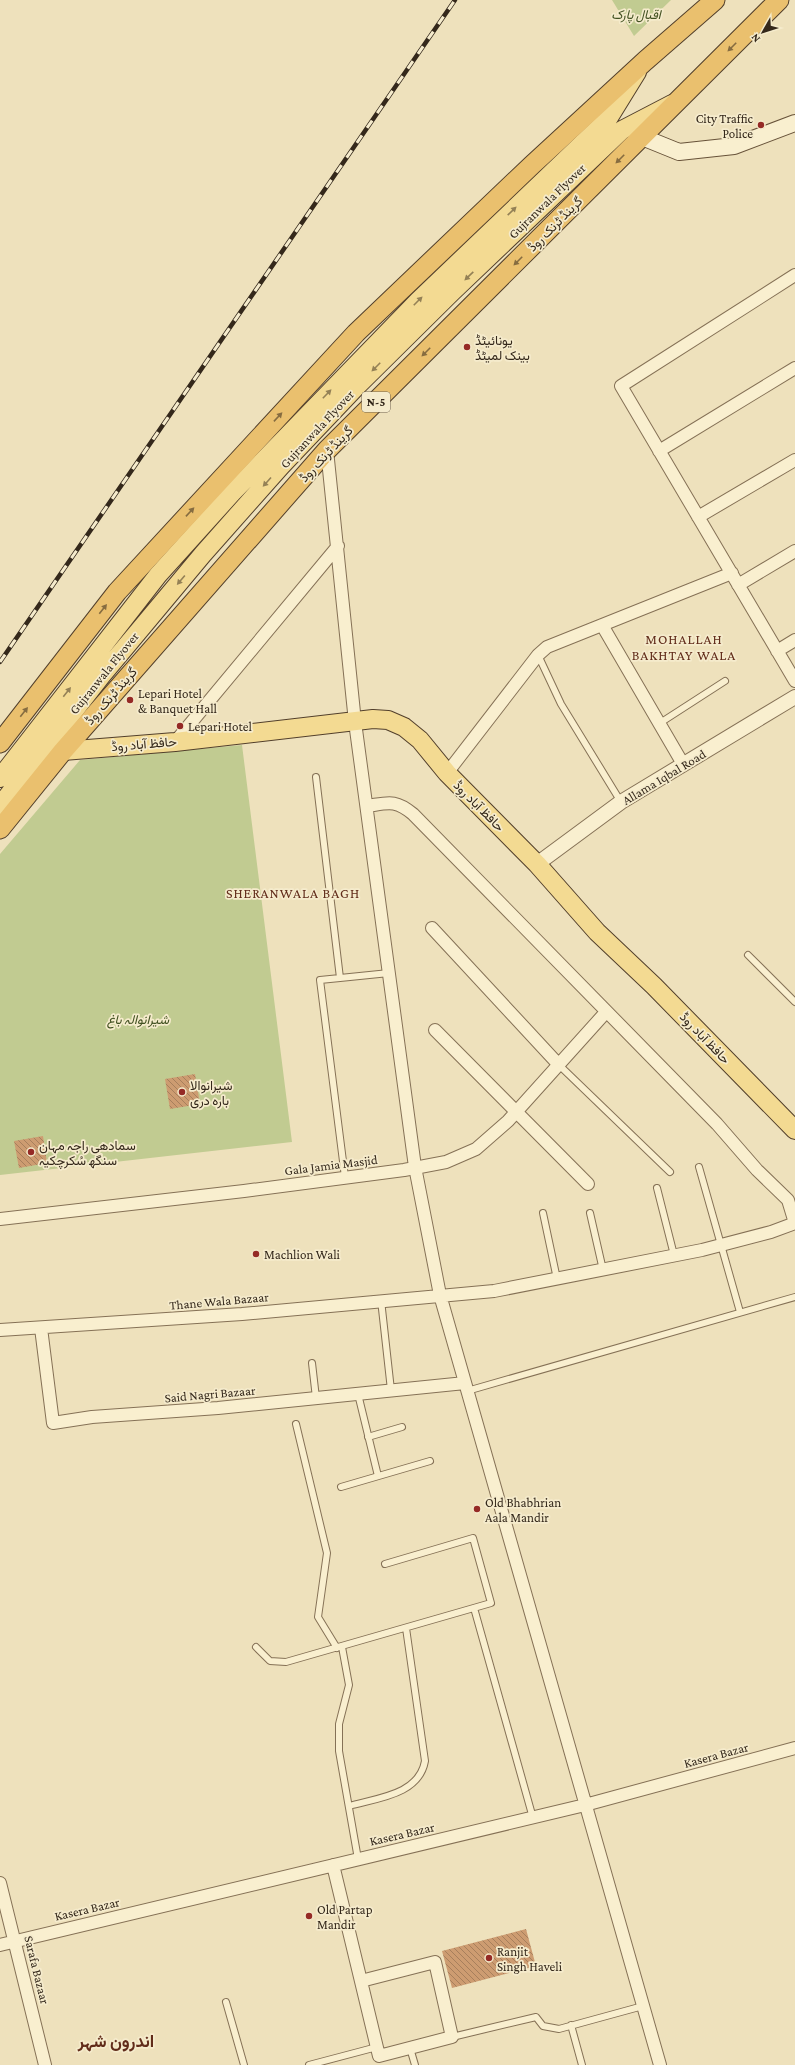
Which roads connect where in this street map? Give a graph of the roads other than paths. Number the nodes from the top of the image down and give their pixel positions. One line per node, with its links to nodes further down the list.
1 (715, 0): 3 (highway)
2 (779, 0): 4 (highway, گرینڈ ٹرنک روڈ / N-5, one-way to 4)
3 (645, 61): 27 (highway, one-way to 3); 32 (main road, Gujranwala Flyover, one-way to 3)
4 (680, 100): 6 (highway, گرینڈ ٹرنک روڈ / N-5); 34 (main road, Gujranwala Flyover, one-way to 34)
5 (795, 122): 6 (main road)
6 (642, 137): 9 (highway, گرینڈ ٹرنک روڈ / N-5, one-way to 9)
7 (795, 275): 10 (street)
8 (795, 368): 10 (street)
9 (327, 450): 13 (street); 28 (highway, گرینڈ ٹرنک روڈ / N-5)
10 (659, 451): 12 (street)
11 (795, 460): 12 (street)
12 (698, 517): 15 (street)
13 (338, 546): 24 (street); 26 (street)
14 (795, 551): 16 (street)
15 (732, 573): 16 (street); 17 (street)
16 (738, 585): 19 (street)
17 (602, 625): 20 (street); 25 (street)
18 (795, 640): 19 (street)
19 (777, 651): 22 (street)
20 (538, 655): 30 (street); 33 (lane)
21 (725, 681): 25 (lane)
22 (795, 681)
23 (795, 697): 29 (street, Allama Iqbal Road)
24 (355, 722): 26 (main road, حافظ آباد روڈ); 30 (main road, حافظ آباد روڈ); 35 (street)
25 (660, 723): 29 (street)
26 (175, 742): 28 (main road, حافظ آباد روڈ)
27 (0, 743)
28 (64, 751): 36 (highway, گرینڈ ٹرنک روڈ / N-5)
29 (683, 764): 33 (street, Allama Iqbal Road)
30 (447, 773): 37 (main road, حافظ آباد روڈ)
31 (316, 777): 41 (lane)
32 (0, 778)
33 (621, 802): 37 (street, Allama Iqbal Road)
34 (0, 806)
35 (366, 806): 40 (street); 43 (street)
36 (0, 829)
37 (537, 864): 47 (main road, حافظ آباد روڈ)
38 (432, 928): 45 (street)
39 (748, 955): 42 (lane)
40 (389, 973): 41 (lane); 48 (street)
41 (340, 978): 51 (lane)
42 (795, 1002)
43 (606, 1012): 45 (street, Gala Jamia Masjid); 57 (street, Thane Wala Bazaar)
44 (435, 1030): 46 (street)
45 (559, 1065): 46 (street, Gala Jamia Masjid); 50 (lane)
46 (515, 1113): 48 (street, Gala Jamia Masjid); 52 (street)
47 (795, 1130)
48 (415, 1167): 51 (street, Gala Jamia Masjid); 61 (street)
49 (699, 1167): 57 (lane)
50 (670, 1172)
51 (345, 1178): 56 (street, Gala Jamia Masjid)
52 (588, 1184)
53 (657, 1188): 58 (lane)
54 (544, 1213): 60 (lane)
55 (590, 1213): 59 (lane)
56 (0, 1219)
57 (719, 1245): 58 (street, Thane Wala Bazaar); 64 (lane)
58 (674, 1255): 59 (street, Thane Wala Bazaar)
59 (603, 1270): 60 (street, Thane Wala Bazaar)
60 (557, 1279): 61 (street, Thane Wala Bazaar)
61 (440, 1295): 63 (street, Thane Wala Bazaar); 68 (street)
62 (795, 1297): 64 (lane)
63 (381, 1300): 65 (street, Thane Wala Bazaar); 69 (lane)
64 (740, 1312): 68 (lane)
65 (41, 1328): 66 (street, Thane Wala Bazaar); 71 (street, Said Nagri Bazaar)
66 (0, 1330)
67 (312, 1363): 71 (lane)
68 (466, 1387): 69 (street, Said Nagri Bazaar); 84 (street)
69 (391, 1390): 70 (street, Said Nagri Bazaar)
70 (358, 1394): 71 (street, Said Nagri Bazaar); 74 (lane)
71 (316, 1398)
72 (296, 1424): 82 (lane)
73 (402, 1427): 74 (lane)
74 (368, 1437): 76 (lane)
75 (430, 1461): 76 (lane)
76 (378, 1476): 77 (lane)
77 (341, 1487)
78 (385, 1564): 79 (lane)
79 (474, 1608): 80 (lane); 86 (lane)
80 (406, 1628): 82 (lane); 85 (lane)
81 (256, 1647): 82 (lane)
82 (339, 1647): 85 (lane)
83 (795, 1748): 84 (street, Kasera Bazar)
84 (585, 1805): 86 (street, Kasera Bazar); 94 (street)
85 (349, 1806): 87 (lane)
86 (533, 1818): 87 (street, Kasera Bazar)
87 (358, 1859): 88 (street, Kasera Bazar)
88 (333, 1865): 90 (street, Kasera Bazar); 92 (street)
89 (0, 1883): 90 (street, Sarafa Bazaar)
90 (15, 1940): 91 (street, Kasera Bazar); 99 (street, Sarafa Bazaar)
91 (0, 1945)
92 (361, 1981): 96 (street); 97 (street)
93 (226, 2002): 100 (lane)
94 (643, 2006): 95 (lane); 104 (street)
95 (571, 2025): 96 (lane); 103 (lane)
96 (452, 2037): 98 (street)
97 (377, 2047): 98 (street); 101 (lane)
98 (410, 2048): 102 (lane)
99 (46, 2065)
100 (244, 2065)
101 (309, 2065)
102 (415, 2065)
103 (582, 2065)
104 (660, 2065)

